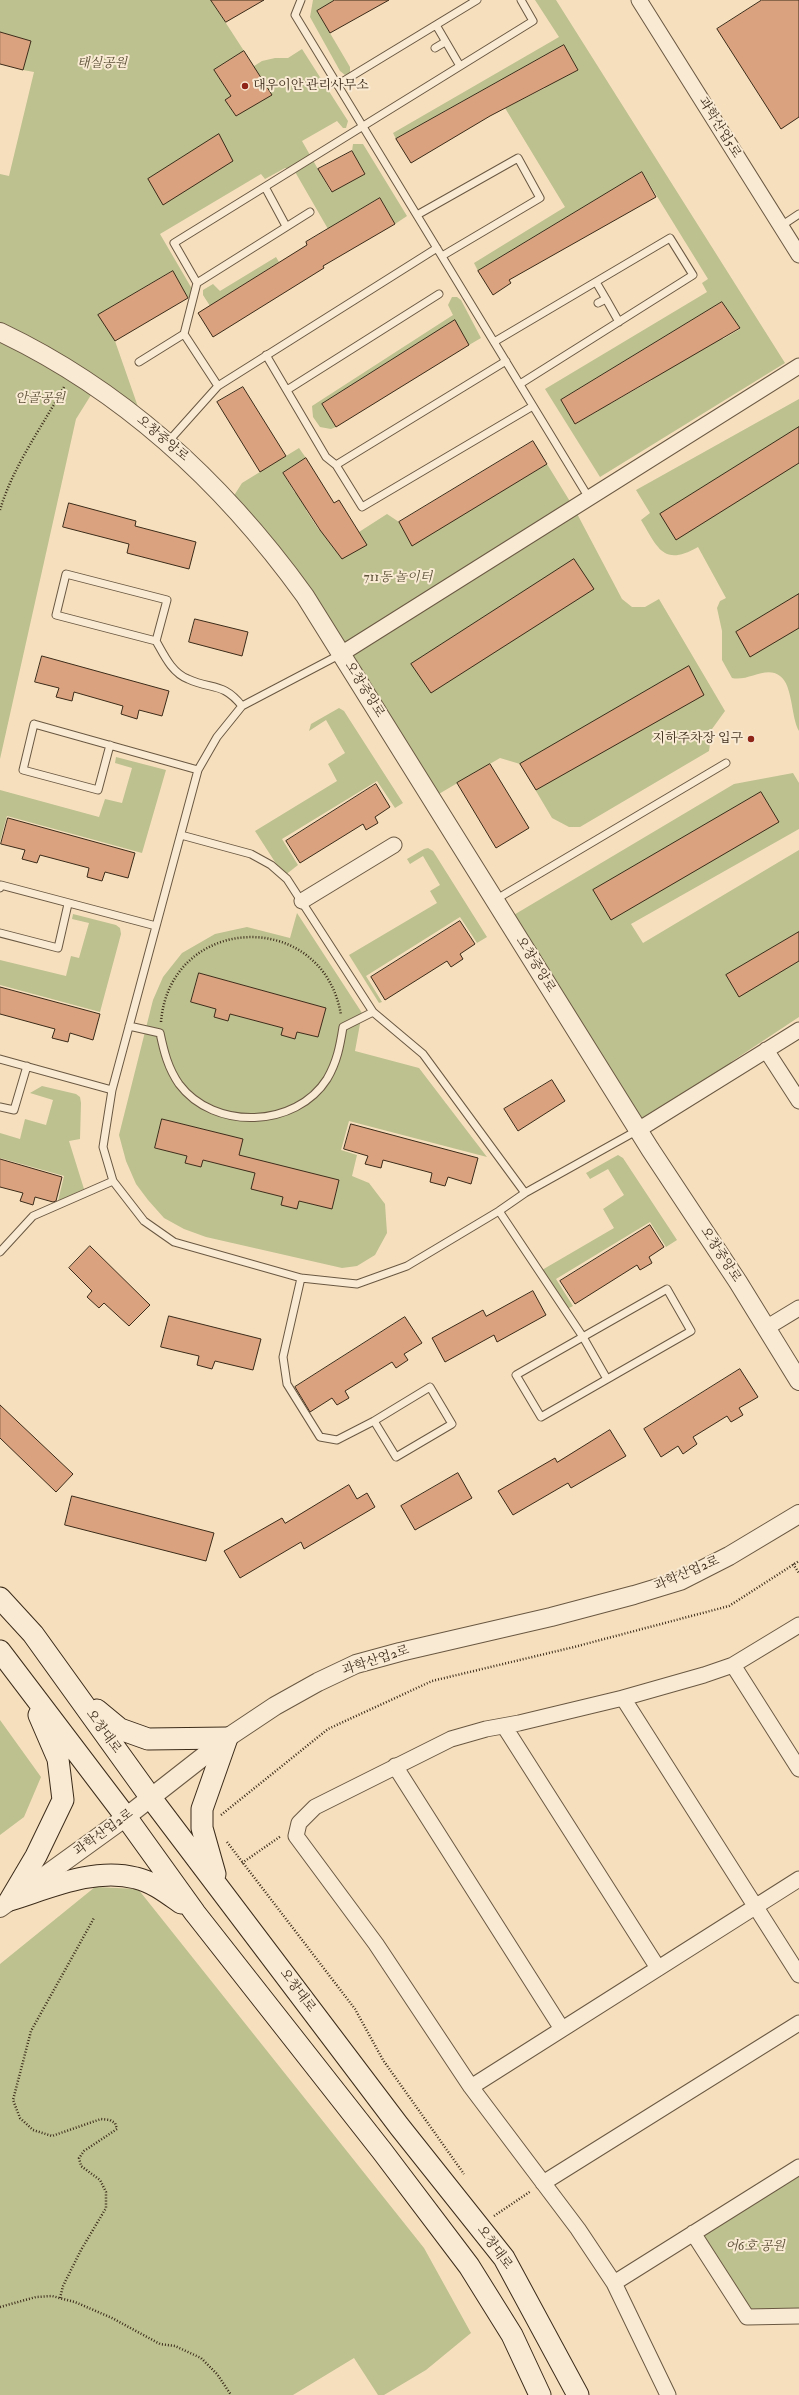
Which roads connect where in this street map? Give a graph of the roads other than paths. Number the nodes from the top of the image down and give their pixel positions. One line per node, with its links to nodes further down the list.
1 (300, 0): 9 (lane)
2 (477, 0): 5 (lane)
3 (521, 0): 8 (lane)
4 (639, 0): 16 (street, 과학산업5로)
5 (436, 25): 6 (lane); 9 (lane)
6 (445, 42): 7 (lane); 8 (lane)
7 (435, 48)
8 (460, 66): 10 (lane)
9 (337, 85): 10 (lane)
10 (363, 127): 11 (lane); 14 (lane)
11 (265, 187): 15 (lane); 21 (lane)
12 (310, 212): 15 (lane)
13 (799, 214): 16 (lane)
14 (417, 215): 17 (lane); 18 (lane)
15 (286, 226): 21 (lane)
16 (781, 226): 19 (street, 과학산업5로)
17 (437, 248): 18 (lane); 29 (lane)
18 (442, 256): 28 (lane)
19 (799, 256)
20 (596, 282): 23 (lane); 25 (lane); 28 (lane)
21 (197, 283): 27 (lane)
22 (439, 294): 35 (lane)
23 (606, 299): 24 (lane); 25 (lane)
24 (598, 303)
25 (619, 322): 33 (lane)
26 (0, 332): 37 (street, 오창중앙로)
27 (184, 334): 31 (lane); 34 (lane)
28 (494, 342): 30 (lane)
29 (266, 355): 34 (lane); 35 (lane)
30 (506, 361): 33 (lane); 38 (lane)
31 (139, 362)
32 (799, 366): 39 (street)
33 (520, 384): 36 (lane)
34 (218, 386): 37 (lane)
35 (287, 390): 38 (lane)
36 (533, 406): 38 (lane); 39 (lane)
37 (166, 443): 41 (street, 오창중앙로)
38 (336, 465)
39 (589, 498): 41 (street)
40 (156, 641): 40 (lane); 42 (lane)
41 (341, 654): 42 (lane); 49 (street, 오창중앙로)
42 (242, 706): 45 (lane)
43 (110, 745): 43 (lane); 45 (lane)
44 (726, 763): 49 (lane)
45 (198, 770): 46 (lane)
46 (181, 835): 50 (lane); 52 (lane)
47 (394, 845): 50 (street)
48 (0, 888): 51 (lane)
49 (495, 900): 63 (street, 오창중앙로)
50 (302, 901): 54 (lane)
51 (68, 904): 52 (lane); 53 (lane)
52 (156, 926): 55 (lane)
53 (0, 933)
54 (373, 1012): 55 (lane); 65 (lane)
55 (129, 1026): 60 (lane)
56 (799, 1030): 57 (street)
57 (766, 1050): 61 (street); 63 (street)
58 (0, 1058): 59 (lane)
59 (27, 1066): 60 (lane); 62 (lane)
60 (112, 1090): 64 (lane)
61 (799, 1101)
62 (0, 1107)
63 (638, 1130): 65 (lane); 70 (street, 오창중앙로)
64 (113, 1181): 67 (lane); 68 (lane)
65 (525, 1193): 66 (lane)
66 (499, 1211): 68 (lane); 71 (lane)
67 (0, 1252)
68 (301, 1278): 74 (lane)
69 (799, 1308): 70 (street)
70 (766, 1328): 73 (street, 오창중앙로)
71 (583, 1337): 72 (lane); 72 (lane); 72 (lane)
72 (607, 1380)
73 (799, 1380)
74 (374, 1422): 74 (lane)
75 (799, 1514): 84 (street, 과학산업2로)
76 (0, 1598): 81 (main road, 오창대로)
77 (799, 1625): 79 (street)
78 (0, 1651): 80 (main road)
79 (733, 1665): 82 (street); 86 (street)
80 (26, 1686): 88 (main road); 91 (main road)
81 (75, 1692): 84 (main road); 87 (main road, 오창대로)
82 (623, 1698): 83 (street); 92 (street)
83 (504, 1726): 85 (street); 94 (street)
84 (227, 1738): 87 (street, 과학산업2로); 90 (main road)
85 (395, 1766): 97 (street); 98 (street)
86 (799, 1769)
87 (151, 1798): 88 (street, 과학산업2로); 90 (main road, 오창대로)
88 (126, 1818): 91 (street, 과학산업2로); 93 (main road)
89 (799, 1879): 92 (street)
90 (219, 1887): 105 (main road, 오창대로)
91 (5, 1904): 93 (main road)
92 (756, 1906): 94 (street); 95 (street)
93 (195, 1914): 104 (main road)
94 (658, 1968): 97 (street)
95 (799, 1975)
96 (799, 2023): 100 (street)
97 (562, 2029): 98 (street)
98 (472, 2087): 100 (street)
99 (799, 2167): 101 (street)
100 (543, 2183): 102 (street)
101 (693, 2233): 102 (street); 103 (street)
102 (614, 2283): 106 (street)
103 (799, 2316)
104 (540, 2395)
105 (578, 2395)
106 (668, 2395)

